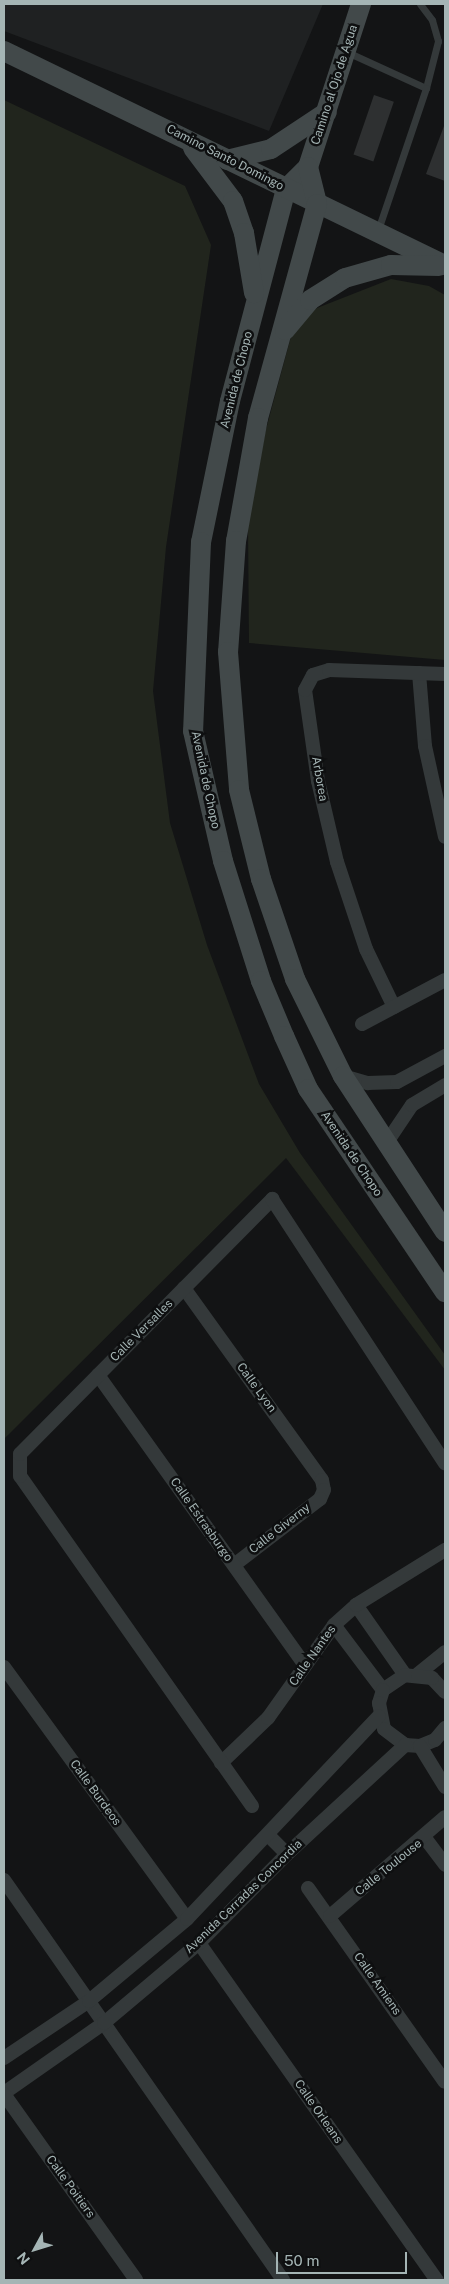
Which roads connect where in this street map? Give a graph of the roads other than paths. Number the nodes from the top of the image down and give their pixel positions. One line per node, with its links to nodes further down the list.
1 (362, 4): 4 (street, Camino al Ojo de Agua)
2 (420, 4): 5 (lane)
3 (4, 51): 7 (street, Camino Santo Domingo)
4 (346, 52): 5 (lane); 6 (street, Camino al Ojo de Agua)
5 (426, 88): 12 (lane)
6 (327, 112): 8 (street); 9 (street, Camino al Ojo de Agua)
7 (179, 134): 8 (street, Camino Santo Domingo); 14 (street)
8 (227, 160): 10 (street, Camino Santo Domingo)
9 (308, 167): 10 (street, Camino al Ojo de Agua); 11 (street)
10 (286, 189): 11 (street, Camino Santo Domingo); 14 (street, Avenida de Chopo)
11 (317, 204): 12 (street, Camino Santo Domingo); 15 (street)
12 (378, 233): 13 (street, Camino Santo Domingo)
13 (445, 266): 15 (street)
14 (256, 308): 28 (street, Avenida de Chopo)
15 (280, 338): 23 (street)
16 (420, 673): 17 (street, Arborea); 18 (street); 20 (street, Arborea)
17 (445, 674)
18 (445, 837)
19 (445, 980): 20 (street)
20 (394, 1007): 21 (street)
21 (362, 1024)
22 (445, 1056): 23 (street)
23 (343, 1076): 25 (street)
24 (445, 1085): 25 (street)
25 (385, 1145): 26 (street)
26 (445, 1232)
27 (184, 1288): 29 (street, Calle Versalles); 30 (street, Calle Versalles); 31 (street, Calle Lyon)
28 (445, 1292)
29 (98, 1375): 33 (street, Calle Estrasburgo); 46 (street, Calle Versalles)
30 (445, 1464)
31 (324, 1490): 33 (street, Calle Giverny)
32 (445, 1550): 34 (street, Calle Nantes)
33 (234, 1565): 37 (street, Calle Estrasburgo)
34 (356, 1605): 35 (street, Calle Nantes); 39 (street)
35 (334, 1625): 37 (street, Calle Nantes); 40 (street)
36 (445, 1652): 39 (street)
37 (305, 1665): 46 (street, Calle Nantes)
38 (4, 1667): 57 (street, Calle Burdeos)
39 (412, 1674): 40 (street); 41 (street)
40 (383, 1690): 42 (street)
41 (445, 1692)
42 (379, 1716): 44 (street); 50 (street, Avenida Cerradas Concordia)
43 (445, 1728): 45 (street)
44 (406, 1745): 45 (street); 52 (street, Avenida Cerradas Concordia)
45 (420, 1746): 47 (street)
46 (220, 1763): 48 (street)
47 (445, 1787)
48 (252, 1806)
49 (445, 1817): 51 (street, Calle Toulouse)
50 (269, 1836): 52 (street); 57 (street, Avenida Cerradas Concordia)
51 (425, 1838): 53 (street); 56 (street, Calle Toulouse)
52 (287, 1854): 58 (street, Avenida Cerradas Concordia)
53 (445, 1865)
54 (4, 1880): 59 (street)
55 (308, 1888): 56 (street, Calle Amiens)
56 (330, 1916): 62 (street, Calle Amiens)
57 (188, 1918): 59 (street, Avenida Cerradas Concordia)
58 (199, 1943): 60 (street, Avenida Cerradas Concordia); 66 (street, Calle Orleans)
59 (89, 2001): 60 (street); 61 (street, Avenida Cerradas Concordia)
60 (104, 2023): 63 (street, Avenida Cerradas Concordia); 65 (street)
61 (4, 2058)
62 (445, 2082)
63 (4, 2094): 64 (street, Calle Poitiers)
64 (136, 2280)
65 (283, 2280)
66 (437, 2280)

